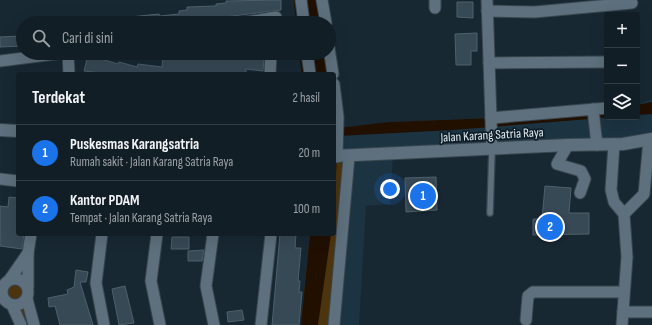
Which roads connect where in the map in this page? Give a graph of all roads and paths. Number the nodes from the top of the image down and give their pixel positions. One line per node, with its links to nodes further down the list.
1 (301, 0): 5 (street)
2 (322, 0): 6 (street)
3 (632, 4): 4 (street)
4 (487, 5): 14 (street)
5 (303, 16)
6 (325, 16)
7 (16, 59): 12 (street)
8 (68, 60): 15 (street)
9 (271, 60): 16 (street)
10 (308, 60): 17 (street)
11 (331, 60): 18 (street)
12 (0, 61)
13 (604, 62): 14 (street)
14 (489, 63): 22 (street)
15 (69, 72)
16 (270, 72)
17 (310, 72)
18 (333, 72)
19 (336, 100): 26 (street)
20 (604, 108): 21 (street)
21 (593, 109): 22 (street); 29 (street)
22 (491, 118): 30 (street)
23 (0, 130): 24 (street)
24 (16, 131)
25 (650, 140): 27 (street, Jalan Karang Satria Raya); 37 (street)
26 (336, 143)
27 (614, 144): 29 (street, Jalan Karang Satria Raya); 37 (street)
28 (568, 145): 29 (street, Jalan Karang Satria Raya); 30 (street, Jalan Karang Satria Raya); 35 (street)
29 (597, 145)
30 (492, 149): 32 (street, Jalan Karang Satria Raya); 36 (lane)
31 (336, 156): 32 (street, Jalan Karang Satria Raya)
32 (349, 157): 58 (street)
33 (0, 179): 34 (street)
34 (16, 181)
35 (580, 193)
36 (490, 213)
37 (624, 214): 46 (street)
38 (32, 236): 43 (street)
39 (102, 236): 54 (street)
40 (157, 236): 55 (street)
41 (213, 236): 56 (street)
42 (270, 236): 57 (street)
43 (28, 253): 44 (street); 45 (street)
44 (5, 282): 45 (street); 48 (street)
45 (28, 287): 47 (street)
46 (624, 292): 49 (street); 51 (street)
47 (27, 299): 48 (street); 53 (street)
48 (6, 302): 52 (street)
49 (623, 312): 50 (street); 59 (street)
50 (652, 312)
51 (526, 320)
52 (21, 325)
53 (34, 325)
54 (104, 325)
55 (160, 325)
56 (214, 325)
57 (261, 325)
58 (334, 325)
59 (622, 325)

